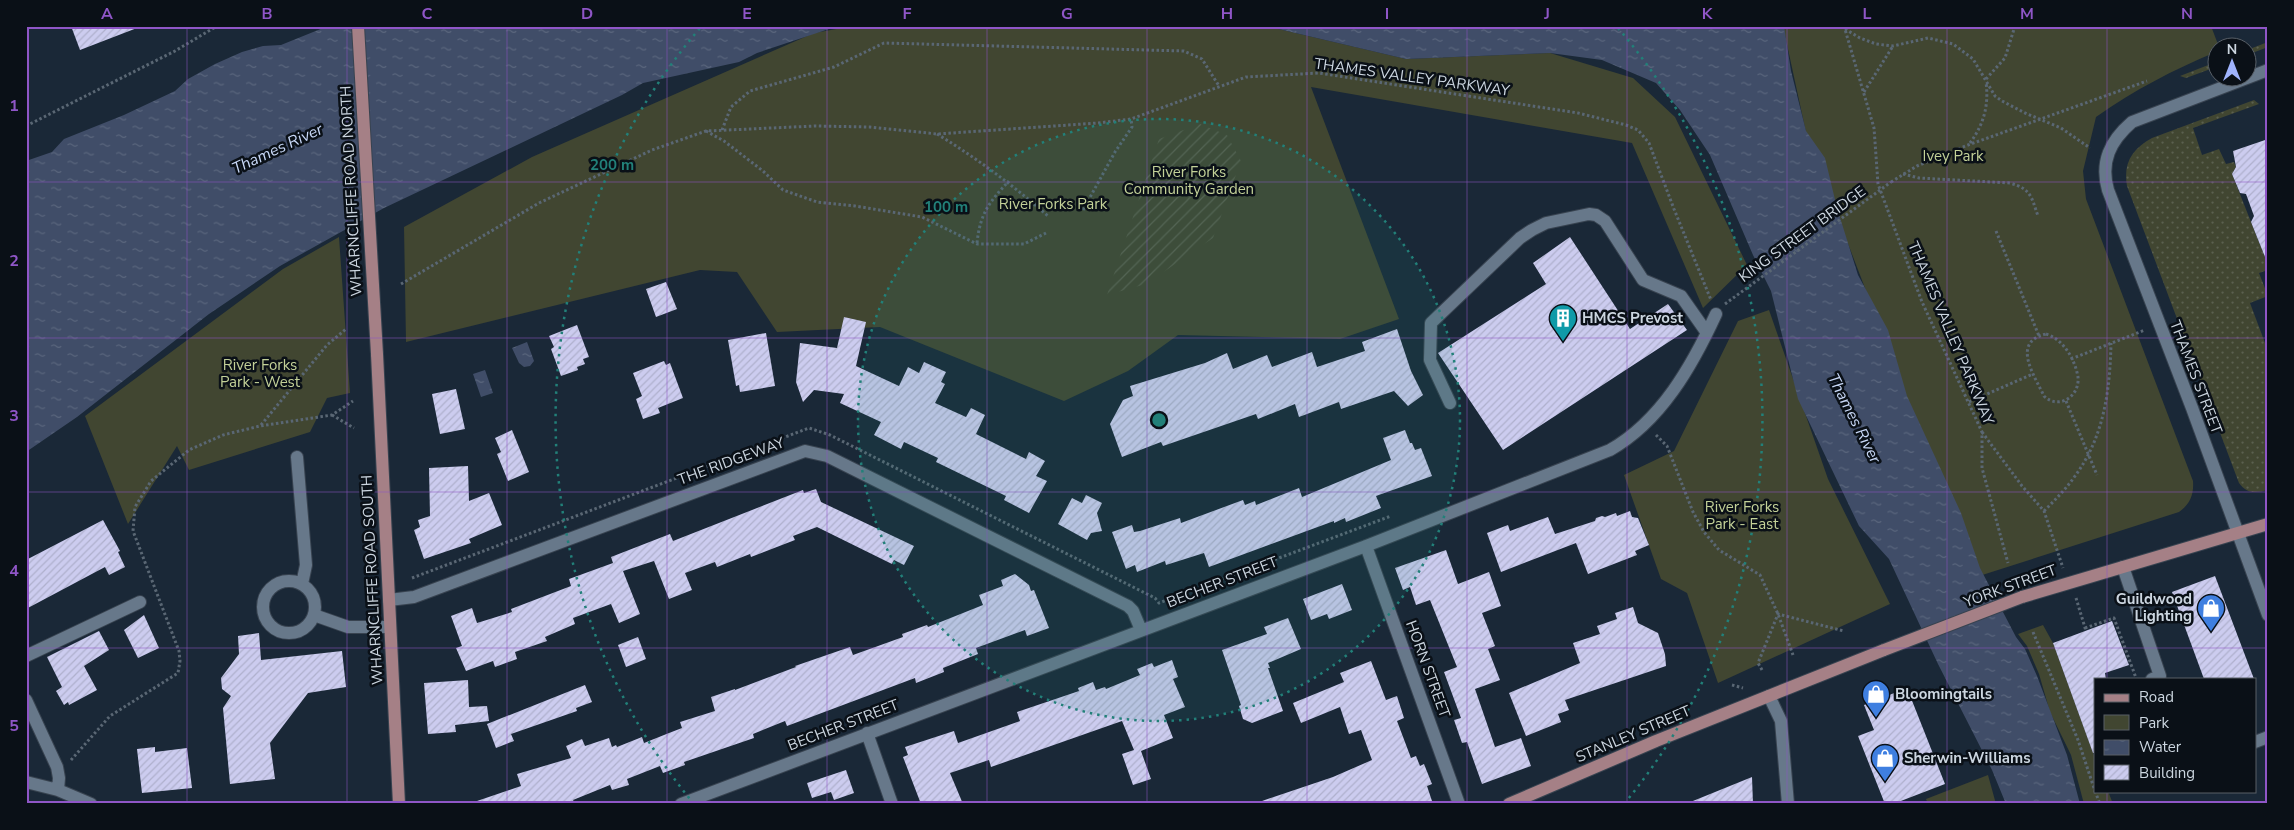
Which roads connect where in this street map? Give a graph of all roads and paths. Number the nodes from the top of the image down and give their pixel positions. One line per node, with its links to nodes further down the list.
1 (217, 26): 13 (path)
2 (358, 26): 35 (main road, WHARNCLIFFE ROAD NORTH, bridge)
3 (2014, 26): 7 (path)
4 (1844, 28): 5 (path); 10 (path, THAMES VALLEY PARKWAY)
5 (1892, 46): 7 (path); 10 (path)
6 (2268, 70): 30 (street, THAMES STREET)
7 (1986, 79): 11 (path); 17 (path)
8 (2147, 81): 11 (path, KING STREET BRIDGE)
9 (1219, 86): 12 (path, THAMES VALLEY PARKWAY); 14 (path); 29 (path, THAMES VALLEY PARKWAY)
10 (1864, 92): 40 (path, THAMES VALLEY PARKWAY)
11 (2040, 118): 17 (path, KING STREET BRIDGE); 18 (path)
12 (1131, 119): 16 (path, THAMES VALLEY PARKWAY); 21 (path)
13 (26, 126)
14 (722, 130): 15 (path, THAMES VALLEY PARKWAY); 16 (path, THAMES VALLEY PARKWAY)
15 (706, 131): 26 (path); 27 (path, THAMES VALLEY PARKWAY)
16 (937, 134): 20 (path)
17 (1968, 145): 19 (path, KING STREET BRIDGE)
18 (2090, 148)
19 (1903, 174): 22 (path); 28 (path, KING STREET BRIDGE, bridge)
20 (1009, 181): 23 (path); 26 (path)
21 (1083, 210)
22 (2038, 216)
23 (1050, 217)
24 (1996, 231): 33 (path)
25 (1046, 233): 26 (path)
26 (977, 244)
27 (401, 284)
28 (1725, 304)
29 (1716, 310): 32 (street, BECHER STREET)
30 (2159, 325): 34 (path); 53 (street, THAMES STREET)
31 (346, 329): 44 (path)
32 (1707, 333): 41 (street); 43 (street, BECHER STREET)
33 (2039, 336): 36 (path); 37 (path)
34 (2111, 343): 36 (path); 47 (path)
35 (377, 354): 60 (main road, WHARNCLIFFE ROAD SOUTH)
36 (2071, 360): 39 (path)
37 (2033, 374): 39 (path); 40 (path)
38 (353, 401): 42 (path)
39 (2066, 401): 47 (path)
40 (1969, 402): 46 (path, THAMES VALLEY PARKWAY)
41 (1450, 403)
42 (332, 415): 44 (path); 45 (path)
43 (1645, 424): 54 (street, BECHER STREET); 62 (path)
44 (260, 426): 79 (path)
45 (354, 428)
46 (1982, 432): 50 (path); 55 (path, THAMES VALLEY PARKWAY)
47 (2089, 452): 49 (path); 50 (path)
48 (297, 457): 59 (street)
49 (2097, 475)
50 (2044, 512): 58 (path)
51 (1391, 516): 57 (path)
52 (2268, 524): 53 (main road, YORK STREET)
53 (2239, 534): 56 (main road, YORK STREET); 64 (street, THAMES STREET)
54 (1366, 546): 66 (street, BECHER STREET); 88 (street, HORN STREET)
55 (2008, 563)
56 (2123, 567): 58 (main road, YORK STREET); 73 (street)
57 (412, 578)
58 (2069, 583): 72 (path); 74 (main road, YORK STREET, bridge)
59 (302, 584): 63 (street); 63 (street)
60 (389, 600): 65 (main road, WHARNCLIFFE ROAD SOUTH); 66 (street, THE RIDGEWAY)
61 (140, 602): 70 (street)
62 (1778, 614): 67 (path); 69 (path); 71 (path)
63 (314, 615): 65 (street)
64 (2268, 615)
65 (390, 627): 85 (main road, WHARNCLIFFE ROAD SOUTH)
66 (1141, 630): 76 (street, BECHER STREET)
67 (1844, 631)
68 (2033, 632): 81 (path)
69 (1793, 655)
70 (26, 656)
71 (1762, 670)
72 (2136, 678)
73 (2155, 678)
74 (1769, 696): 89 (main road, STANLEY STREET); 90 (street)
75 (26, 700): 82 (street)
76 (867, 733): 86 (street, BECHER STREET); 87 (street)
77 (2268, 737): 78 (street)
78 (2256, 742)
79 (70, 762)
80 (26, 782): 82 (street)
81 (2094, 788)
82 (58, 790): 84 (street)
83 (2095, 792): 91 (path)
84 (91, 804)
85 (399, 804)
86 (681, 804)
87 (892, 804)
88 (1459, 804)
89 (1509, 804)
90 (1788, 804)
91 (2100, 804)

